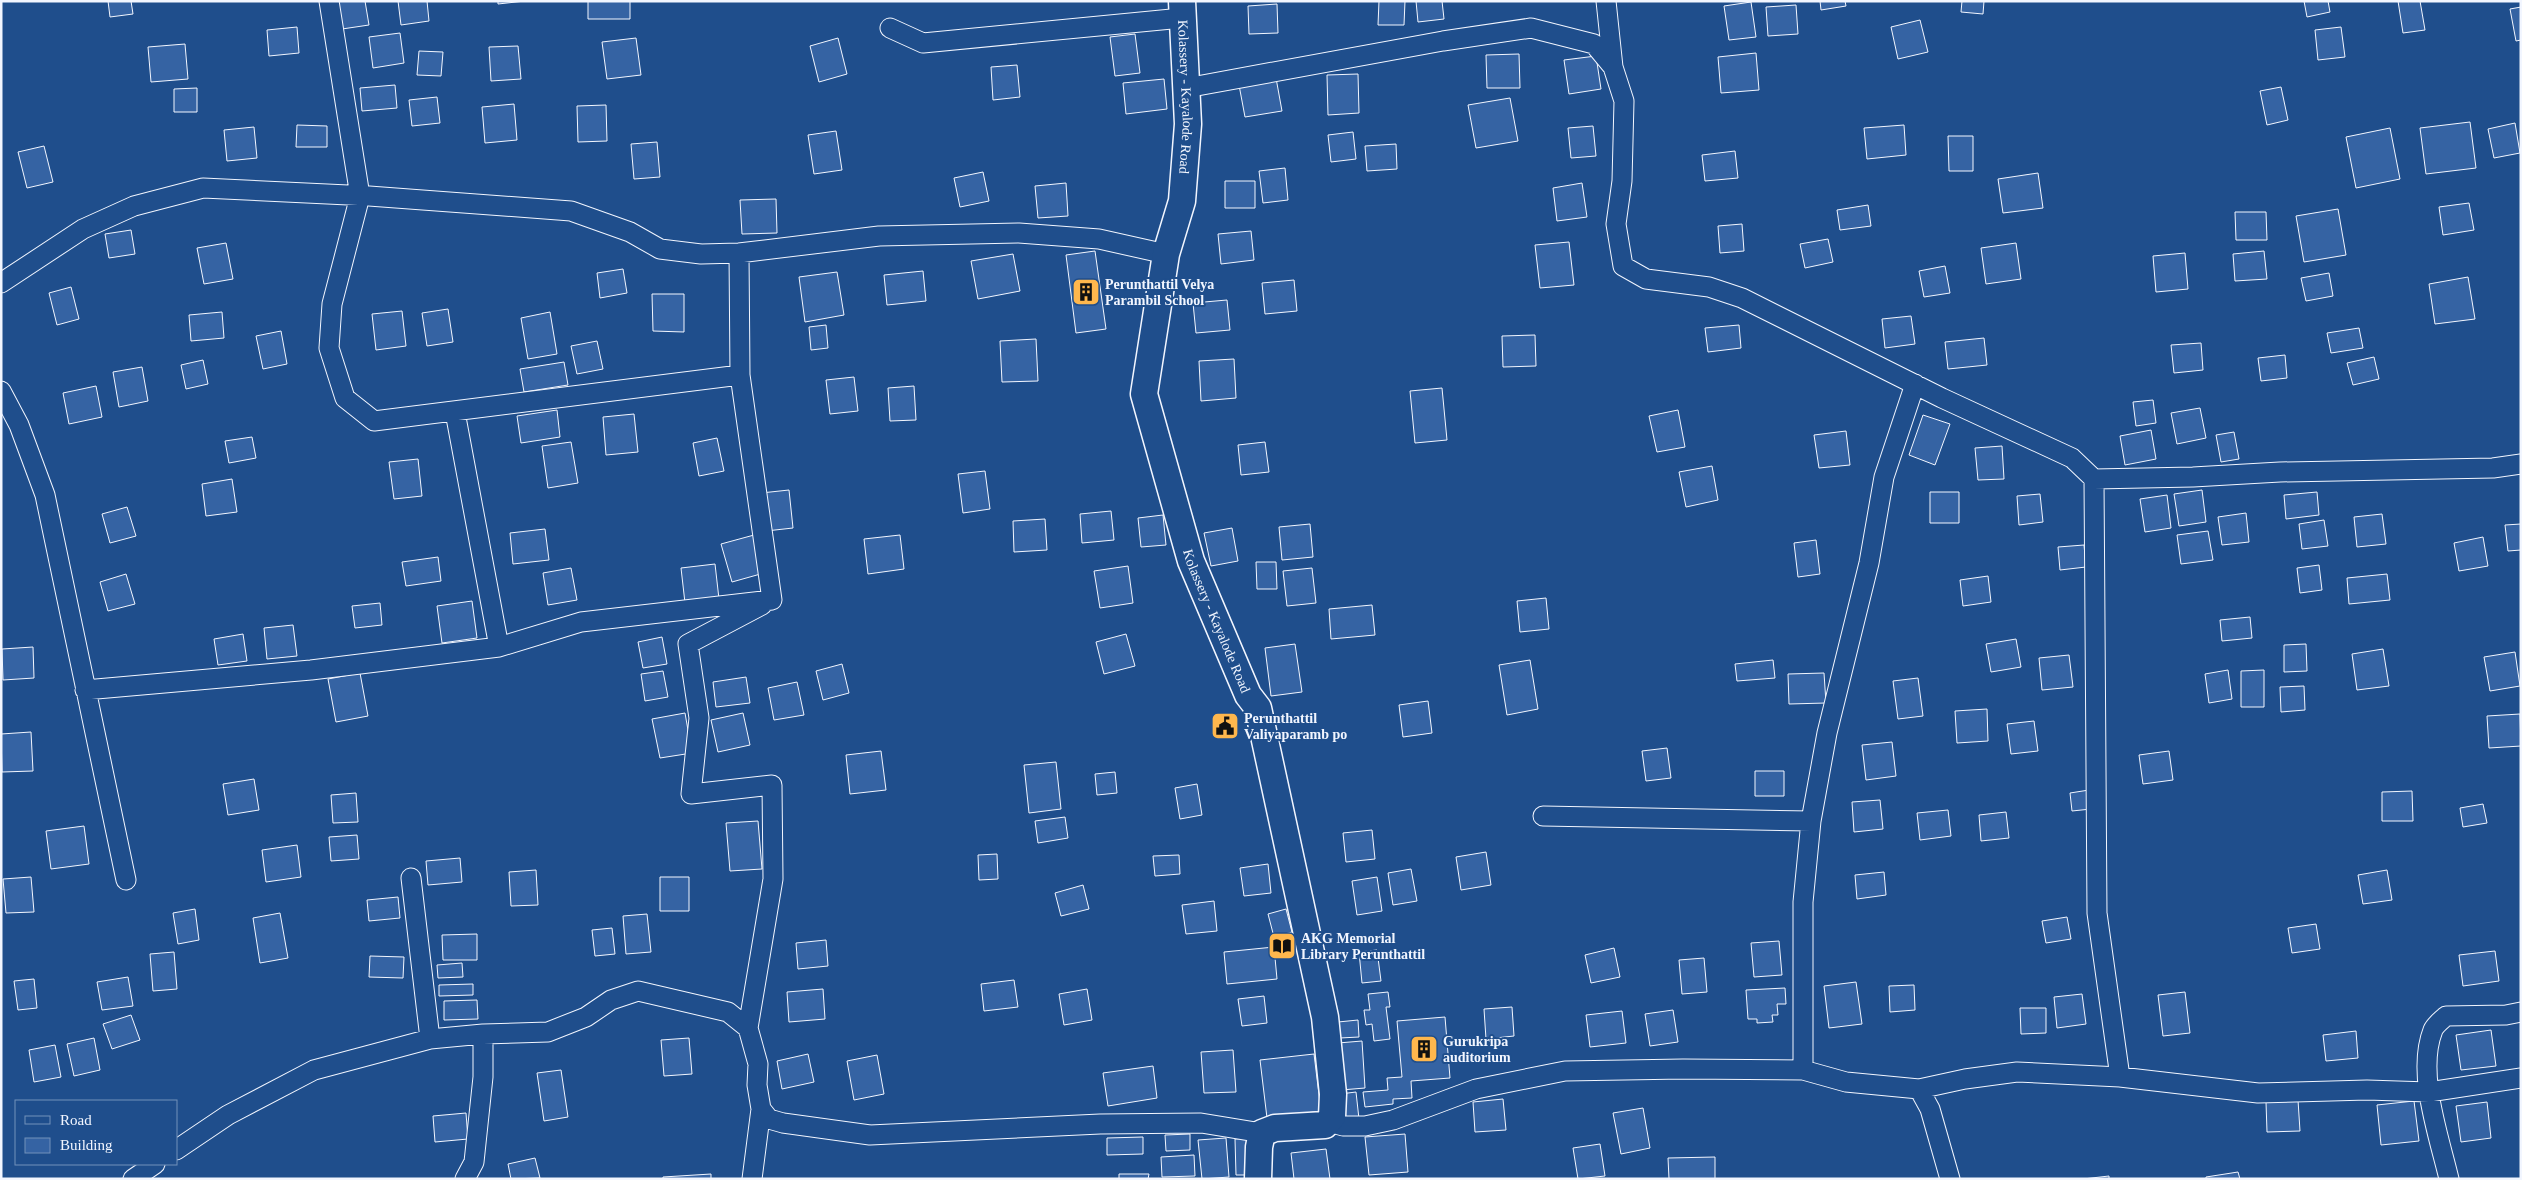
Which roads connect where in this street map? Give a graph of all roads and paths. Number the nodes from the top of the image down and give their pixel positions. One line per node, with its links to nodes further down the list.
1 (329, 1): 7 (street)
2 (1606, 1): 5 (street)
3 (1182, 10): 4 (street); 6 (main road, Kolassery - Kayalode Road)
4 (890, 28)
5 (1613, 67): 6 (street); 12 (street)
6 (1186, 88): 9 (main road, Kolassery - Kayalode Road)
7 (360, 196): 8 (street); 10 (street); 14 (street)
8 (739, 252): 9 (street); 11 (street)
9 (1166, 254): 34 (main road, Kolassery - Kayalode Road)
10 (1, 283)
11 (740, 375): 14 (street); 17 (street)
12 (1914, 384): 16 (street); 21 (street)
13 (1, 391): 19 (street)
14 (455, 412): 18 (street)
15 (2521, 464): 16 (street)
16 (2094, 479): 29 (street)
17 (772, 600): 18 (street); 25 (street)
18 (499, 647): 19 (street)
19 (85, 690): 23 (street)
20 (1543, 816): 21 (street)
21 (1811, 821): 28 (street)
22 (411, 878): 27 (street)
23 (126, 880)
24 (2521, 1012): 32 (street)
25 (748, 1028): 26 (street); 33 (street)
26 (483, 1034): 27 (street); 39 (street)
27 (430, 1039): 36 (street)
28 (1802, 1070): 31 (street); 34 (street)
29 (2120, 1077): 31 (street); 32 (street)
30 (2521, 1078): 32 (street)
31 (1919, 1089): 42 (street)
32 (2429, 1092): 43 (street)
33 (761, 1109): 35 (street); 40 (street)
34 (1330, 1122): 35 (main road)
35 (1262, 1133): 41 (main road)
36 (178, 1149)
37 (154, 1165): 38 (street)
38 (133, 1179)
39 (465, 1179)
40 (752, 1179)
41 (1258, 1179)
42 (1950, 1179)
43 (2449, 1179)

